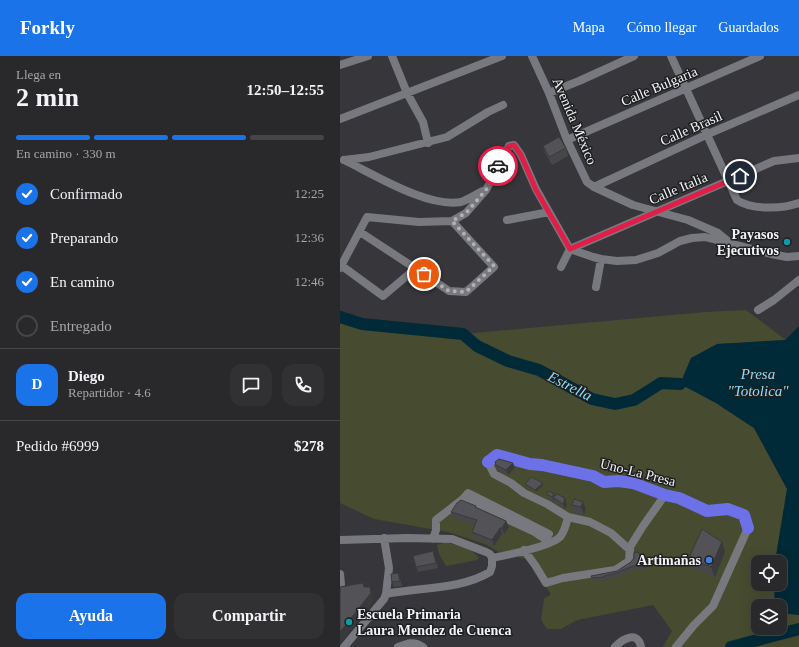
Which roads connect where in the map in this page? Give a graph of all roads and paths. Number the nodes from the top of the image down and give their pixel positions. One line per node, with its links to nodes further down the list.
1 (368, 56): 8 (street)
2 (392, 56): 10 (street)
3 (502, 56): 10 (street)
4 (532, 56): 11 (street, Avenida México)
5 (634, 56): 11 (street)
6 (671, 56): 9 (street)
7 (760, 56): 9 (street, Calle Bulgaria)
8 (340, 64)
9 (687, 89): 15 (street); 16 (street, Calle Bulgaria)
10 (407, 93): 14 (street); 17 (street)
11 (549, 93): 16 (street, Avenida México)
12 (799, 95): 15 (street, Calle Brasil)
13 (502, 105): 17 (street)
14 (340, 119)
15 (708, 134): 20 (street); 21 (street, Calle Brasil)
16 (567, 140): 21 (street, Avenida México)
17 (428, 143): 18 (street)
18 (342, 158): 22 (street)
19 (799, 158): 20 (street, Calle Italia)
20 (728, 181): 23 (street); 25 (street, Calle Italia)
21 (594, 187): 25 (street, Avenida México)
22 (486, 190): 24 (street); 27 (street)
23 (799, 203)
24 (549, 212): 26 (street); 30 (street)
25 (654, 212): 29 (street, Avenida México); 30 (street, Calle Italia)
26 (507, 220)
27 (452, 221): 28 (street); 35 (street)
28 (360, 232): 33 (street); 35 (street)
29 (732, 244): 31 (street); 32 (street)
30 (570, 249): 32 (street); 34 (street)
31 (799, 256)
32 (601, 259): 37 (street)
33 (341, 267): 35 (street)
34 (561, 267)
35 (415, 269)
36 (799, 280): 38 (street)
37 (596, 287)
38 (758, 310)
39 (488, 462): 40 (highway, Uno-La Presa); 42 (street)
40 (665, 495): 43 (highway, Uno-La Presa); 48 (street)
41 (463, 499): 41 (street); 45 (street)
42 (568, 517): 47 (street); 48 (street)
43 (748, 528): 58 (street)
44 (384, 538): 45 (street); 46 (street); 52 (street)
45 (433, 539): 49 (street)
46 (340, 540)
47 (524, 550): 48 (street); 49 (street)
48 (630, 550)
49 (492, 558): 52 (street)
50 (340, 574): 51 (street)
51 (341, 584)
52 (386, 594): 53 (street)
53 (344, 647)
54 (398, 647): 55 (street)
55 (423, 647)
56 (614, 647): 57 (street)
57 (641, 647)
58 (676, 647)

